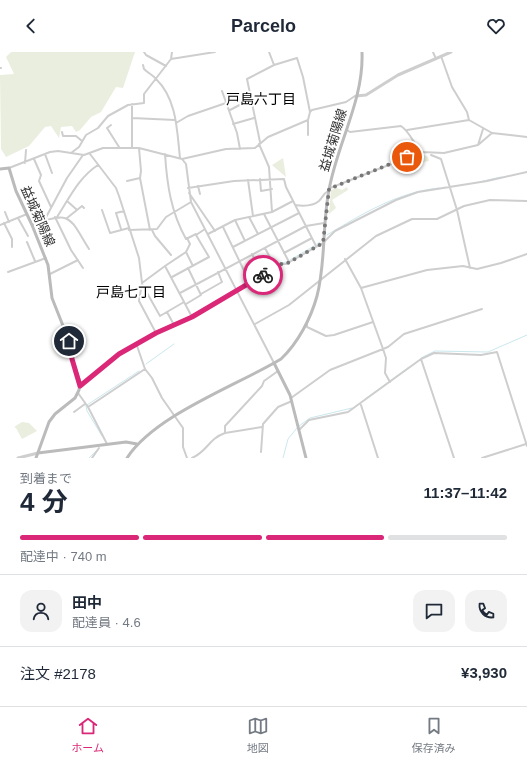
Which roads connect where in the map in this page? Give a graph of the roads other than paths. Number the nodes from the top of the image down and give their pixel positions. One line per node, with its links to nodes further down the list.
1 (144, 52): 13 (street)
2 (172, 52): 9 (street)
3 (215, 52): 9 (street)
4 (269, 52): 12 (street)
5 (362, 52): 16 (main road, 益城菊陽線)
6 (433, 52): 10 (street)
7 (451, 52): 8 (street)
8 (441, 56): 10 (street); 25 (street)
9 (171, 59): 13 (street)
10 (436, 59): 16 (street)
11 (143, 65): 14 (street)
12 (274, 65): 17 (street); 21 (street)
13 (166, 66): 14 (street)
14 (156, 78): 19 (street); 26 (street)
15 (222, 91): 18 (street)
16 (356, 95): 21 (street); 30 (main road, 益城菊陽線)
17 (251, 99): 20 (street); 23 (street)
18 (226, 103): 26 (street); 27 (street)
19 (132, 104): 22 (street); 36 (street)
20 (230, 110)
21 (310, 112): 24 (street)
22 (132, 118): 26 (street); 40 (street)
23 (254, 118): 27 (street); 37 (street)
24 (308, 120): 34 (street); 37 (street)
25 (469, 120): 29 (street); 31 (street)
26 (175, 122): 52 (street)
27 (233, 124): 42 (street)
28 (111, 125): 39 (street)
29 (483, 129): 33 (street); 38 (street)
30 (346, 130): 31 (street); 68 (main road, 益城菊陽線)
31 (408, 130): 44 (street)
32 (62, 132): 36 (street)
33 (492, 133): 35 (street); 38 (street)
34 (308, 135)
35 (527, 137)
36 (82, 141): 45 (street)
37 (259, 143): 42 (street); 61 (street)
38 (478, 145): 49 (street)
39 (119, 147): 40 (street); 47 (street)
40 (132, 147): 41 (street)
41 (139, 148): 48 (street); 59 (street)
42 (240, 149): 52 (street)
43 (26, 150): 53 (street)
44 (422, 152): 49 (street); 68 (street)
45 (72, 153): 46 (street); 50 (street)
46 (45, 154): 51 (street); 58 (street)
47 (90, 154): 50 (street); 54 (street)
48 (165, 154): 52 (street); 83 (street)
49 (428, 154): 66 (street)
50 (84, 155): 76 (street)
51 (34, 159): 53 (street); 76 (street)
52 (181, 159): 65 (street)
53 (25, 163): 55 (street)
54 (98, 165): 71 (street); 81 (street)
55 (9, 168): 56 (main road); 86 (main road, 益城菊陽線)
56 (0, 170)
57 (527, 172): 66 (street)
58 (52, 173)
59 (140, 178): 63 (street); 106 (street)
60 (260, 179): 61 (street); 62 (street); 67 (street)
61 (271, 179): 67 (street); 72 (street)
62 (248, 180): 64 (street); 88 (street)
63 (127, 181)
64 (198, 186): 65 (street); 70 (street)
65 (188, 188): 69 (street)
66 (449, 188): 80 (street); 117 (street)
67 (272, 189): 84 (street)
68 (329, 190): 75 (street); 97 (main road, 益城菊陽線)
69 (188, 192): 74 (street); 107 (street)
70 (200, 194)
71 (67, 201): 78 (street); 89 (street)
72 (293, 201): 75 (street); 84 (street)
73 (527, 201): 80 (street)
74 (191, 202): 83 (street); 104 (street)
75 (295, 205): 85 (street)
76 (51, 208): 94 (street)
77 (84, 208): 78 (street)
78 (76, 209): 92 (street)
79 (102, 210): 105 (street)
80 (457, 210): 129 (street); 140 (street)
81 (124, 211): 103 (street); 105 (street)
82 (5, 212): 95 (street)
83 (173, 212): 106 (street); 112 (street)
84 (272, 212): 87 (street)
85 (299, 213): 100 (street); 102 (street)
86 (27, 214): 91 (street); 99 (main road, 益城菊陽線)
87 (264, 214): 88 (street); 102 (street)
88 (253, 216): 90 (street)
89 (56, 217): 92 (street); 94 (street); 130 (street)
90 (249, 217): 93 (street); 110 (street)
91 (18, 218): 95 (street); 111 (street)
92 (67, 218): 122 (street)
93 (235, 220): 101 (street); 114 (street)
94 (44, 221): 99 (street)
95 (9, 222): 96 (street)
96 (4, 223): 98 (street); 118 (street)
97 (324, 223): 100 (street); 117 (main road, 益城菊陽線)
98 (0, 225)
99 (32, 225): 128 (main road, 益城菊陽線)
100 (306, 226): 113 (street); 115 (street)
101 (223, 227): 107 (street); 120 (street)
102 (271, 228): 110 (street); 115 (street)
103 (129, 229): 105 (street); 106 (street); 148 (street)
104 (205, 229): 108 (street); 109 (street)
105 (121, 230)
106 (151, 230): 127 (street)
107 (215, 231): 109 (street)
108 (196, 234): 112 (street); 135 (street)
109 (208, 234): 136 (street)
110 (258, 234): 114 (street)
111 (28, 236)
112 (187, 238): 123 (street)
113 (312, 238): 119 (street); 124 (street)
114 (246, 241): 120 (street)
115 (278, 241): 121 (street); 124 (street)
116 (27, 242): 131 (street)
117 (323, 243): 119 (street); 146 (main road, 益城菊陽線)
118 (12, 246)
119 (316, 246): 133 (street)
120 (233, 247): 132 (street)
121 (265, 248): 125 (street); 137 (street)
122 (89, 249)
123 (186, 252): 134 (street); 135 (street)
124 (284, 253): 133 (street)
125 (252, 254): 132 (street); 144 (street)
126 (527, 254): 140 (street)
127 (171, 255)
128 (46, 258): 131 (street); 143 (main road, 益城菊陽線)
129 (345, 259): 146 (street); 150 (street)
130 (78, 260): 138 (street); 143 (street)
131 (36, 261): 141 (street)
132 (240, 261): 136 (street); 147 (street)
133 (289, 262): 137 (street)
134 (165, 266): 145 (street); 148 (street)
135 (193, 266): 139 (street)
136 (226, 267): 142 (street); 151 (street)
137 (275, 267): 144 (street)
138 (83, 268)
139 (188, 268): 145 (street); 149 (street)
140 (470, 268): 150 (street)
141 (8, 272)
142 (218, 272): 149 (street); 153 (street)
143 (50, 274): 170 (main road, 益城菊陽線)
144 (263, 275): 147 (street)
145 (172, 277): 152 (street)
146 (320, 280): 158 (main road, 益城菊陽線); 160 (street)
147 (250, 282): 151 (street)
148 (142, 284): 156 (street); 162 (street)
149 (196, 284): 152 (street); 153 (street)
150 (361, 288): 159 (street)
151 (237, 292): 157 (street); 160 (street)
152 (180, 293): 154 (street)
153 (201, 294): 154 (street)
154 (185, 303): 156 (street); 157 (street)
155 (482, 309): 164 (street)
156 (167, 312): 161 (street)
157 (192, 317): 161 (street)
158 (306, 322): 159 (street); 166 (main road, 益城菊陽線)
159 (373, 322): 164 (street)
160 (255, 324): 166 (street)
161 (174, 325): 162 (street)
162 (156, 333): 163 (street)
163 (136, 343): 167 (street); 170 (street)
164 (384, 348): 169 (street); 172 (street)
165 (422, 359): 169 (street); 183 (street); 195 (street)
166 (274, 363): 168 (main road); 177 (main road, 益城菊陽線)
167 (146, 369): 175 (street); 177 (street)
168 (278, 371): 172 (main road); 180 (street)
169 (390, 380): 174 (street)
170 (80, 386): 171 (main road)
171 (78, 393): 173 (street); 186 (main road)
172 (291, 399): 178 (street); 179 (main road)
173 (85, 404): 175 (street); 176 (street)
174 (361, 405): 179 (street); 194 (street)
175 (88, 406): 181 (street)
176 (74, 412)
177 (174, 417): 182 (main road, 益城菊陽線); 191 (street)
178 (262, 427): 180 (street); 185 (street)
179 (298, 428): 193 (main road)
180 (225, 433): 192 (street)
181 (107, 444): 182 (main road); 186 (main road)
182 (137, 444): 190 (main road, 益城菊陽線)
183 (527, 444): 196 (street)
184 (99, 448): 189 (street)
185 (261, 452)
186 (38, 453): 187 (street); 188 (main road)
187 (18, 458)
188 (36, 458)
189 (92, 458)
190 (127, 458)
191 (187, 458)
192 (192, 458)
193 (306, 458)
194 (378, 458)
195 (454, 458)
196 (482, 458)

